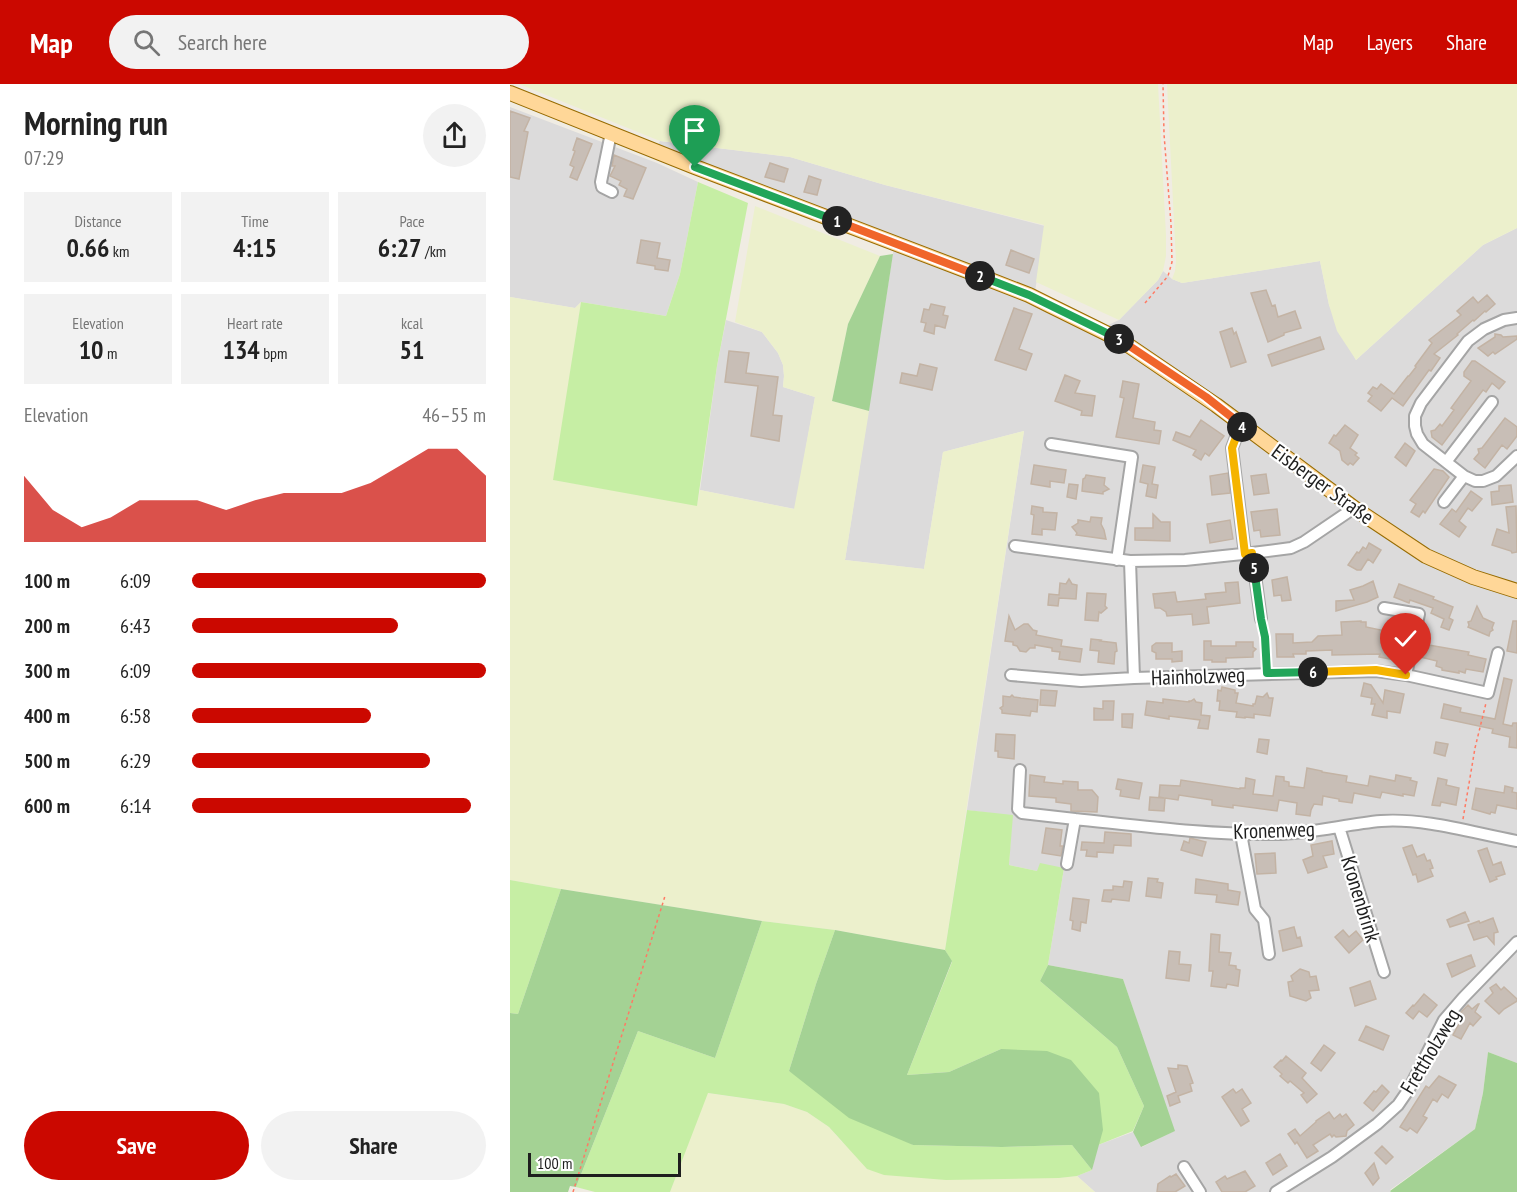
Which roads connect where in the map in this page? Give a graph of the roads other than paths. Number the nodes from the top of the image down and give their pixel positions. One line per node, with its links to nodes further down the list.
1 (510, 93): 2 (main road, Eisberger Straße)
2 (611, 133): 3 (street); 6 (main road, Eisberger Straße)
3 (612, 192)
4 (1517, 318): 8 (street)
5 (1492, 402): 8 (street)
6 (1243, 426): 12 (main road, Eisberger Straße); 14 (street)
7 (1051, 444): 15 (street)
8 (1446, 462): 10 (street)
9 (1515, 464): 10 (street)
10 (1464, 476): 11 (street)
11 (1444, 502)
12 (1354, 508): 14 (street); 17 (main road, Eisberger Straße)
13 (1015, 546): 15 (street)
14 (1249, 553): 16 (street); 19 (street)
15 (1117, 560): 16 (street)
16 (1130, 561): 23 (street, Hainholzweg)
17 (1517, 591)
18 (1384, 608): 22 (street)
19 (1261, 619)
20 (1498, 653): 22 (street, Hainholzweg)
21 (1011, 675): 23 (street, Hainholzweg)
22 (1406, 675): 23 (street, Hainholzweg)
23 (1134, 678)
24 (1020, 770): 25 (street, Kronenweg)
25 (1075, 819): 27 (street, Kronenweg); 29 (street)
26 (1339, 827): 27 (street, Kronenweg); 28 (street, Kronenweg); 32 (street, Kronenbrink)
27 (1240, 834): 31 (street)
28 (1517, 842)
29 (1067, 864)
30 (1517, 942): 35 (street, Frettholzweg)
31 (1269, 954)
32 (1384, 972)
33 (1184, 1167): 34 (street)
34 (1200, 1192)
35 (1276, 1192)

